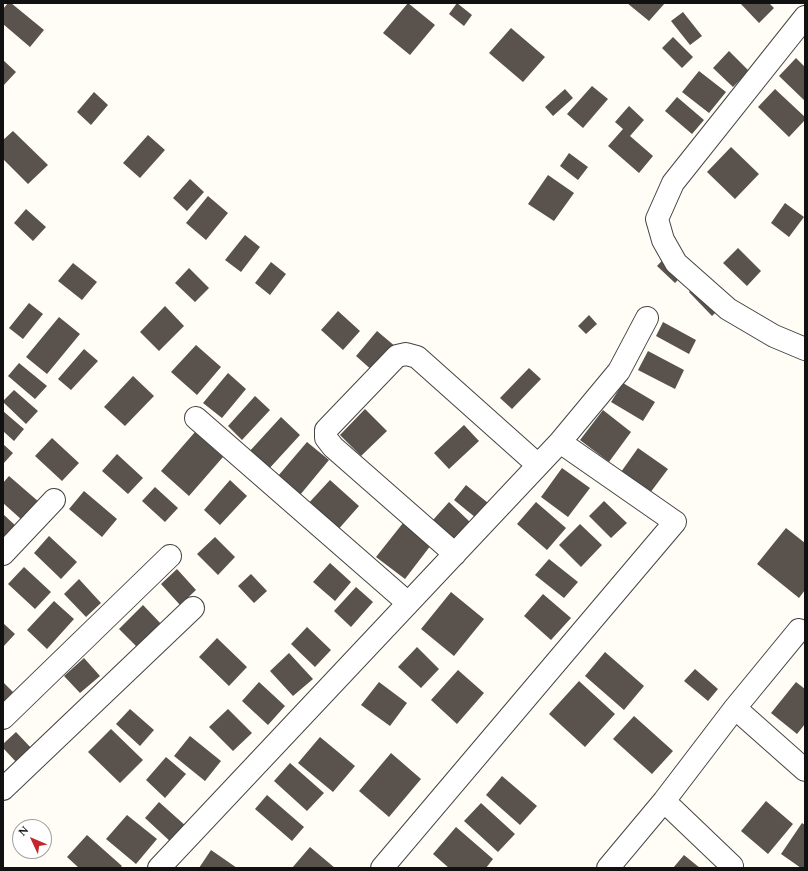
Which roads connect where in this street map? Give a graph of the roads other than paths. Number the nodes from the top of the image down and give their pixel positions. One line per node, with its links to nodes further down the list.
1 (805, 17): 3 (street)
2 (647, 318): 5 (street)
3 (805, 348)
4 (196, 418): 11 (street)
5 (560, 442): 6 (street); 20 (street)
6 (538, 465): 9 (street); 9 (street)
7 (54, 500): 8 (street)
8 (3, 554)
9 (455, 554): 11 (street)
10 (170, 556): 15 (street)
11 (408, 603): 19 (street)
12 (193, 608): 17 (street)
13 (799, 630): 14 (street)
14 (735, 708): 16 (street); 18 (street)
15 (3, 718)
16 (805, 770)
17 (3, 789)
18 (664, 801): 21 (street); 22 (street)
19 (159, 868)
20 (382, 868)
21 (608, 868)
22 (731, 868)

